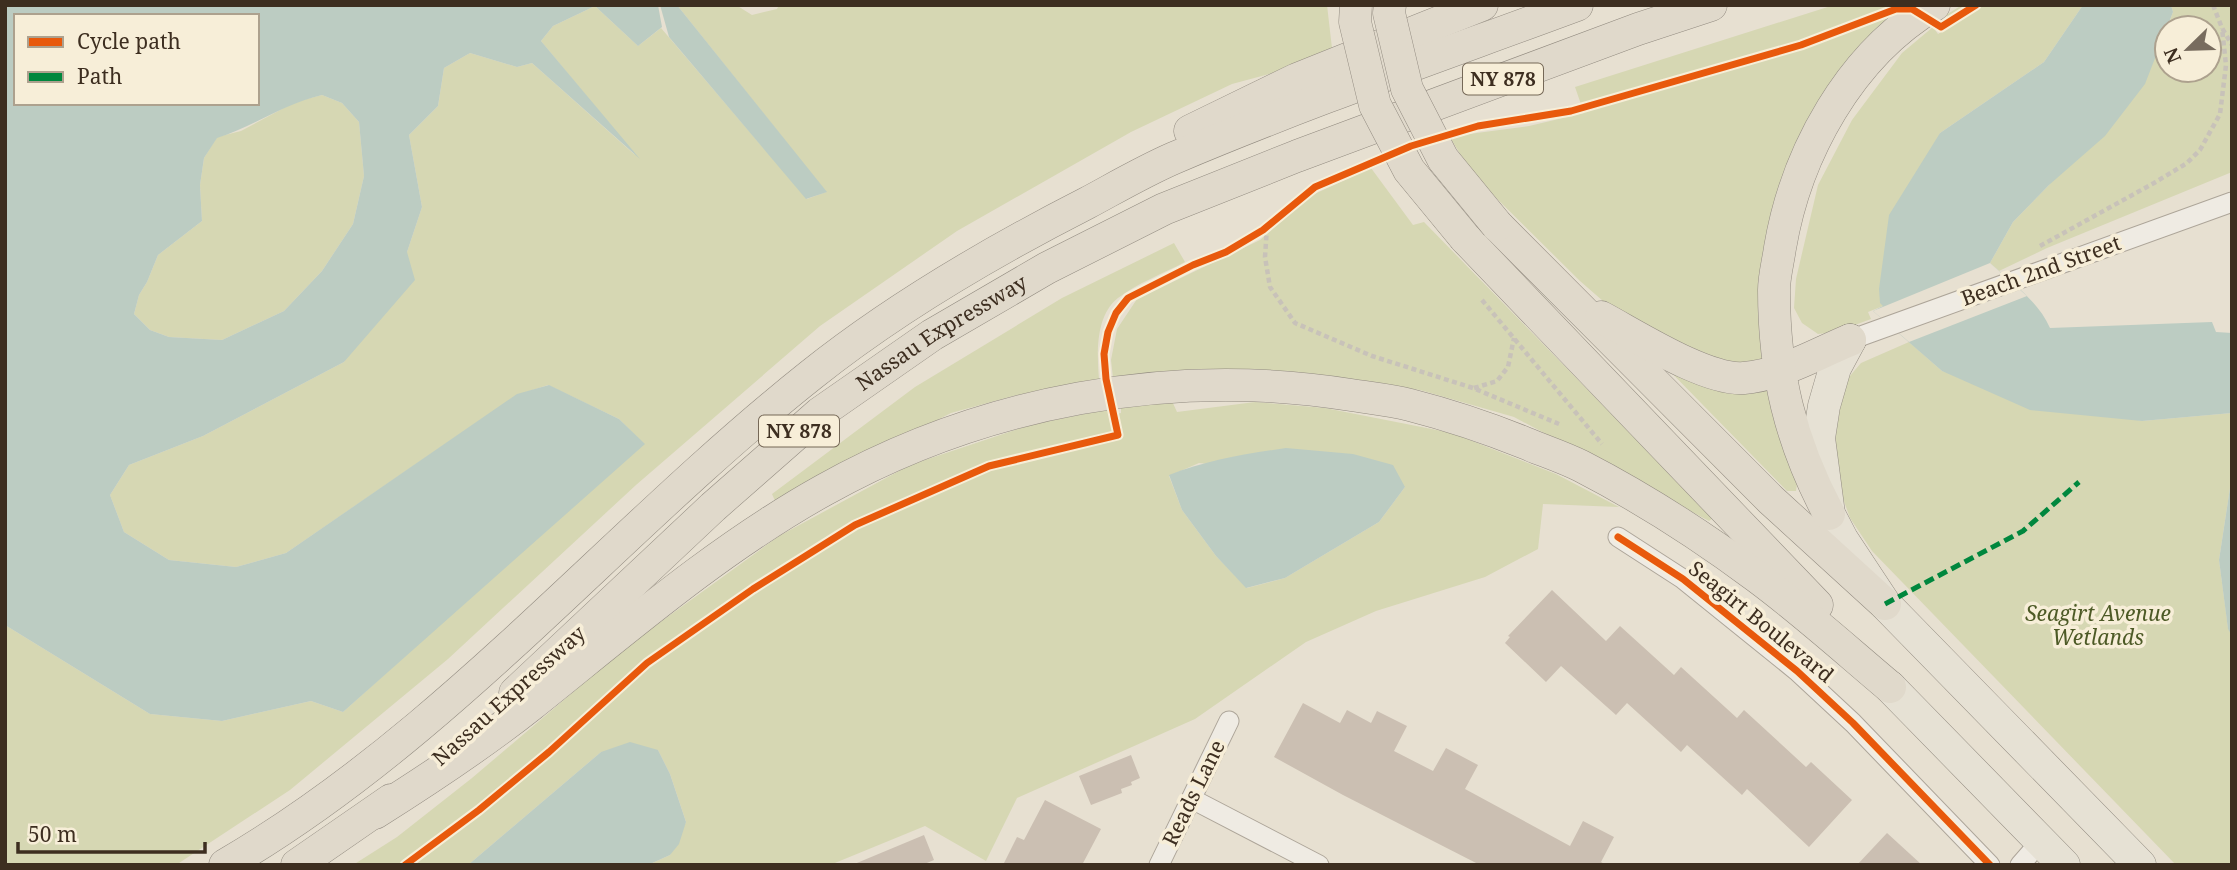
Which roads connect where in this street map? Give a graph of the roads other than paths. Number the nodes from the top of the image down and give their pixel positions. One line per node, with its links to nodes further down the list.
1 (1356, 5): 15 (highway, bridge)
2 (1390, 5): 9 (highway, bridge)
3 (1482, 5): 8 (highway)
4 (1577, 5): 8 (highway, Nassau Expressway / NY 878)
5 (1711, 5): 18 (highway, Nassau Expressway / NY 878)
6 (1934, 5): 11 (highway)
7 (2232, 202): 10 (street, Beach 2nd Street)
8 (939, 285): 20 (highway, Nassau Expressway / NY 878)
9 (1575, 304): 11 (highway); 14 (highway)
10 (1850, 340): 11 (highway); 12 (main road)
11 (1779, 370): 12 (highway)
12 (1829, 514): 14 (main road)
13 (1618, 537): 24 (street, Seagirt Boulevard)
14 (1885, 604): 27 (main road)
15 (1890, 687): 18 (highway); 19 (main road)
16 (1229, 720): 17 (street, Reads Lane)
17 (1192, 799): 22 (street, Reads Lane); 23 (street)
18 (375, 813): 21 (highway, Nassau Expressway / NY 878)
19 (2041, 841): 25 (street); 26 (main road)
20 (225, 865)
21 (297, 865)
22 (1159, 865)
23 (1319, 865)
24 (1990, 865)
25 (2020, 865)
26 (2064, 865)
27 (2140, 865)

